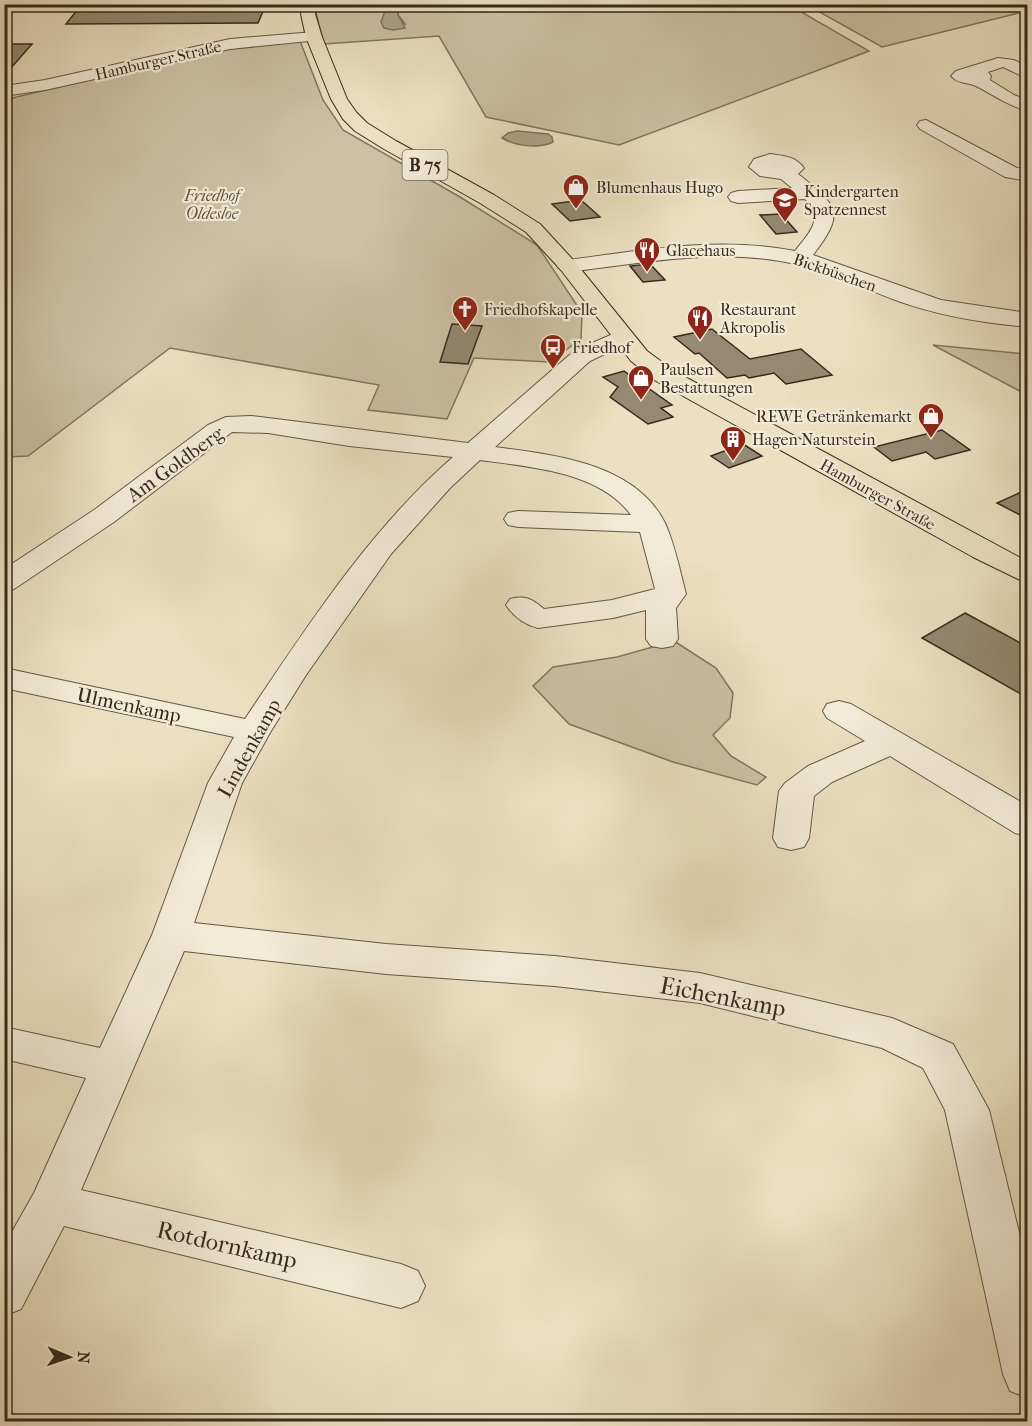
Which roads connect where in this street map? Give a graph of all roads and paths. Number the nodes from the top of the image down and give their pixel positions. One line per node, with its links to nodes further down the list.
1 (310, 4): 2 (main road, Hamburger Straße / B 75)
2 (314, 37): 4 (street, Hamburger Straße); 12 (main road, Hamburger Straße / B 75)
3 (1028, 74): 5 (street)
4 (4, 91)
5 (1028, 106)
6 (915, 122): 8 (street)
7 (786, 173): 9 (street)
8 (1028, 176)
9 (809, 193): 10 (street); 11 (street)
10 (738, 197)
11 (800, 258): 12 (street, Bickbüschen); 13 (street, Bickbüschen)
12 (568, 266): 14 (main road, Hamburger Straße / B 75)
13 (1028, 320)
14 (622, 337): 15 (street, Lindenkamp); 18 (main road, Hamburger Straße / B 75)
15 (476, 450): 17 (street, Am Goldberg); 19 (street, Am Goldberg); 25 (street, Lindenkamp)
16 (518, 519): 17 (street)
17 (651, 524): 20 (street, Am Goldberg)
18 (1028, 573)
19 (4, 583)
20 (671, 594): 21 (street); 22 (street)
21 (521, 605)
22 (662, 639)
23 (4, 678): 25 (street, Ulmenkamp)
24 (839, 711): 26 (street)
25 (254, 731): 29 (street, Lindenkamp)
26 (891, 742): 27 (street); 28 (street)
27 (1028, 824)
28 (791, 838)
29 (171, 935): 31 (street, Lindenkamp); 35 (street, Eichenkamp)
30 (4, 1042): 31 (street)
31 (112, 1067): 32 (street, Lindenkamp)
32 (52, 1203): 33 (street, Rotdornkamp); 34 (street, Lindenkamp)
33 (401, 1286)
34 (4, 1294)
35 (1028, 1374)

